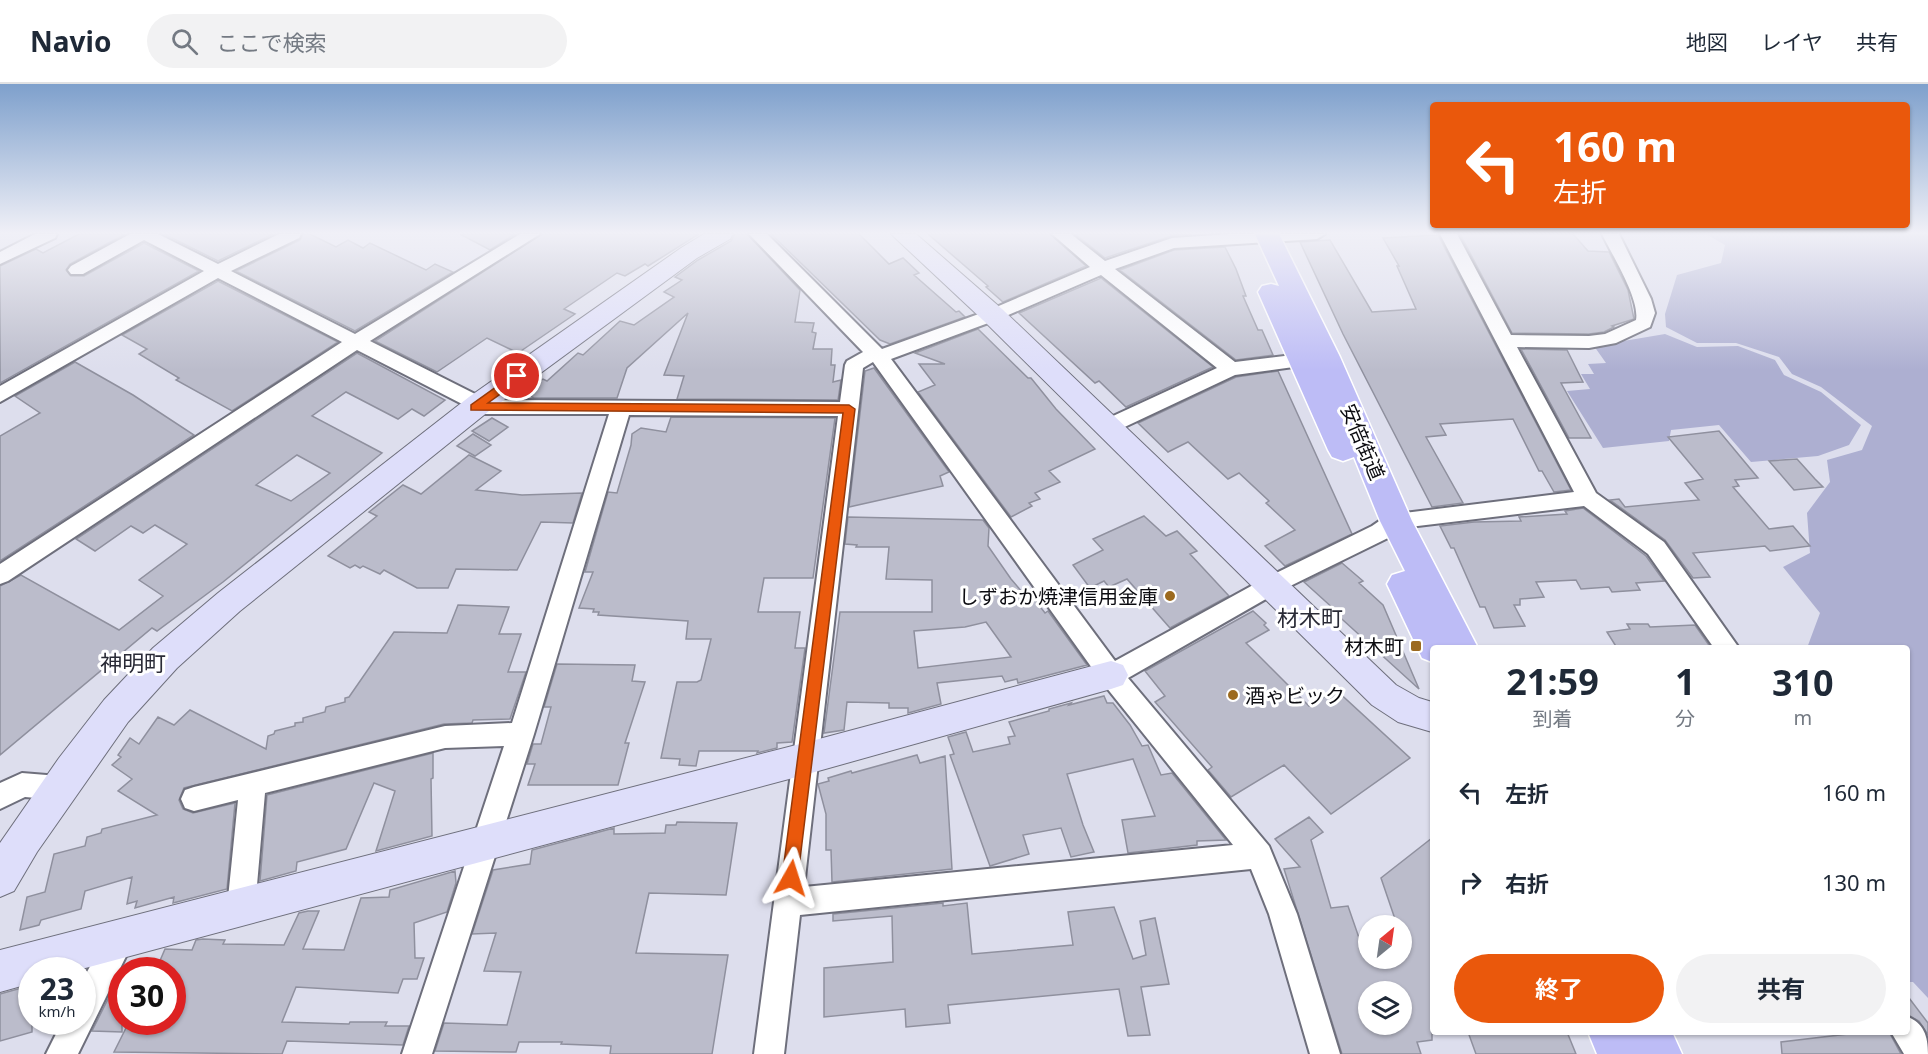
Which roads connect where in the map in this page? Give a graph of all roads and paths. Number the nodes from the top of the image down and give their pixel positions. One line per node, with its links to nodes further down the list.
1 (203, 279): 19 (street)
2 (231, 279): 14 (street)
3 (458, 279): 14 (street)
4 (653, 279): 20 (street)
5 (802, 279): 16 (street)
6 (953, 279): 13 (street)
7 (1076, 279): 13 (street)
8 (1116, 279): 18 (street)
9 (1273, 279): 17 (main road, 安倍街道)
10 (1282, 279): 25 (main road, 安倍街道)
11 (1471, 279): 15 (street)
12 (1632, 279): 15 (street)
13 (993, 315): 16 (street); 23 (street)
14 (357, 341): 20 (street); 26 (street)
15 (1503, 341): 24 (street)
16 (877, 355): 21 (street); 31 (street)
17 (1301, 360): 18 (street); 25 (main road, 安倍街道)
18 (1231, 369): 23 (street)
19 (0, 395)
20 (477, 406): 22 (street); 36 (street)
21 (849, 409): 22 (street); 34 (street)
22 (621, 410): 33 (street)
23 (1107, 427): 27 (street)
24 (1588, 498): 25 (street); 30 (street)
25 (1388, 526): 27 (street); 28 (main road, 安倍街道); 29 (main road, 安倍街道)
26 (0, 575)
27 (1272, 585): 31 (street); 32 (street)
28 (1433, 645)
29 (1459, 645)
30 (1725, 645)
31 (1111, 675): 34 (street); 40 (street)
32 (1430, 716)
33 (521, 734): 35 (street); 39 (street)
34 (804, 759): 39 (street); 42 (street)
35 (254, 784): 38 (street); 43 (street)
36 (59, 788): 37 (street); 41 (street)
37 (0, 797)
38 (194, 799)
39 (484, 844): 43 (street); 52 (street)
40 (1259, 855): 42 (street); 54 (street)
41 (0, 878)
42 (788, 902): 53 (street)
43 (241, 908): 44 (street)
44 (120, 940): 45 (street); 46 (street)
45 (0, 971)
46 (96, 985)
47 (71, 1035): 51 (street)
48 (1611, 1035): 55 (main road)
49 (1650, 1035): 56 (main road)
50 (1909, 1035): 57 (street)
51 (61, 1054)
52 (417, 1054)
53 (769, 1054)
54 (1325, 1054)
55 (1620, 1054)
56 (1659, 1054)
57 (1922, 1054)

